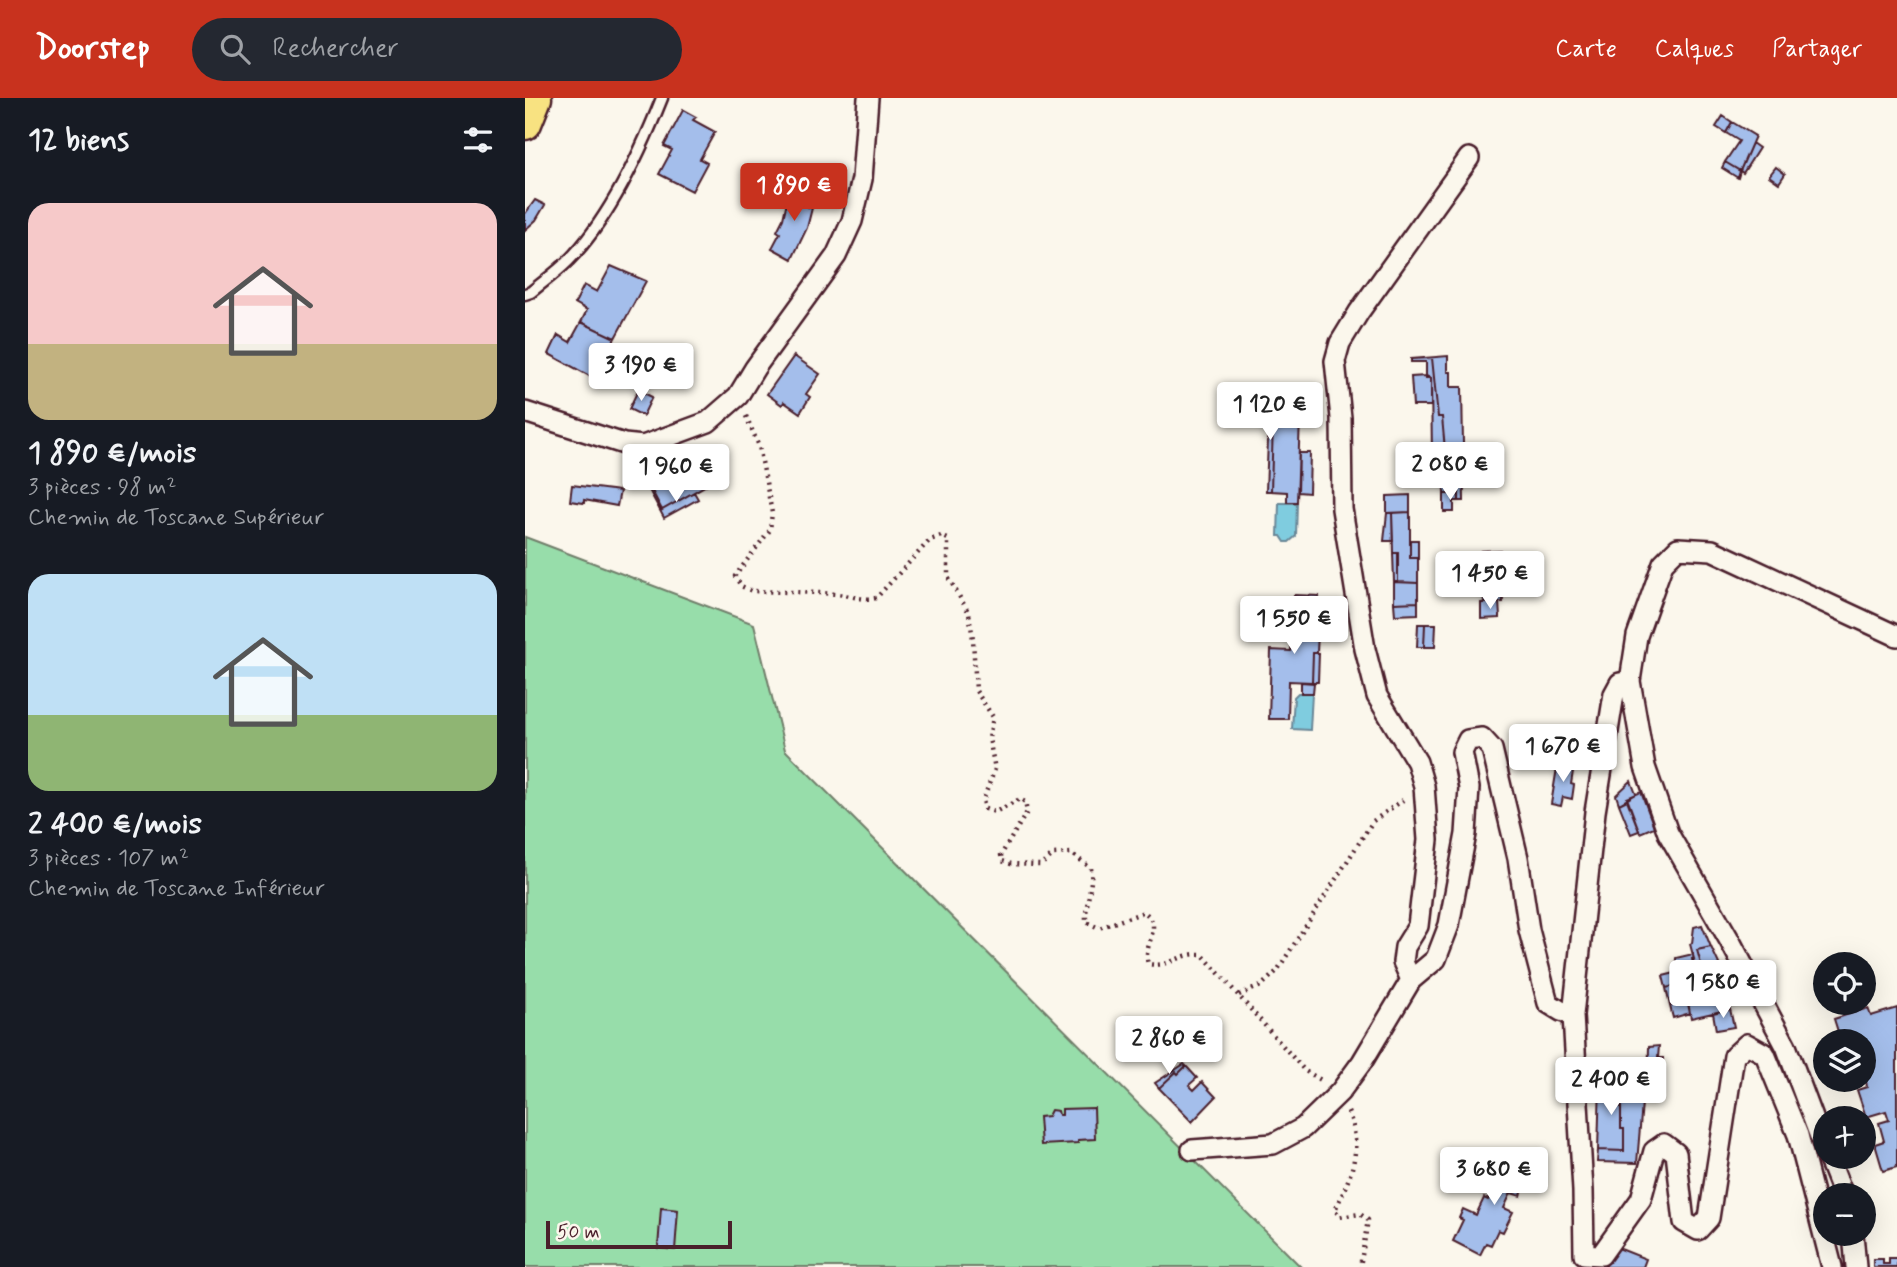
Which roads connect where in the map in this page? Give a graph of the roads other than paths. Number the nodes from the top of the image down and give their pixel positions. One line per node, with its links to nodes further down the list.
1 (535, 98): 4 (main road)
2 (662, 98): 6 (lane)
3 (868, 98): 7 (street)
4 (525, 123)
5 (1469, 158): 10 (street)
6 (525, 294)
7 (525, 412)
8 (1897, 636): 9 (street)
9 (1630, 681): 11 (street); 12 (street)
10 (1411, 980): 11 (street); 13 (street)
11 (1573, 1015): 15 (street)
12 (1813, 1118)
13 (1192, 1150)
14 (1854, 1246): 16 (street)
15 (1832, 1267)
16 (1856, 1267)

